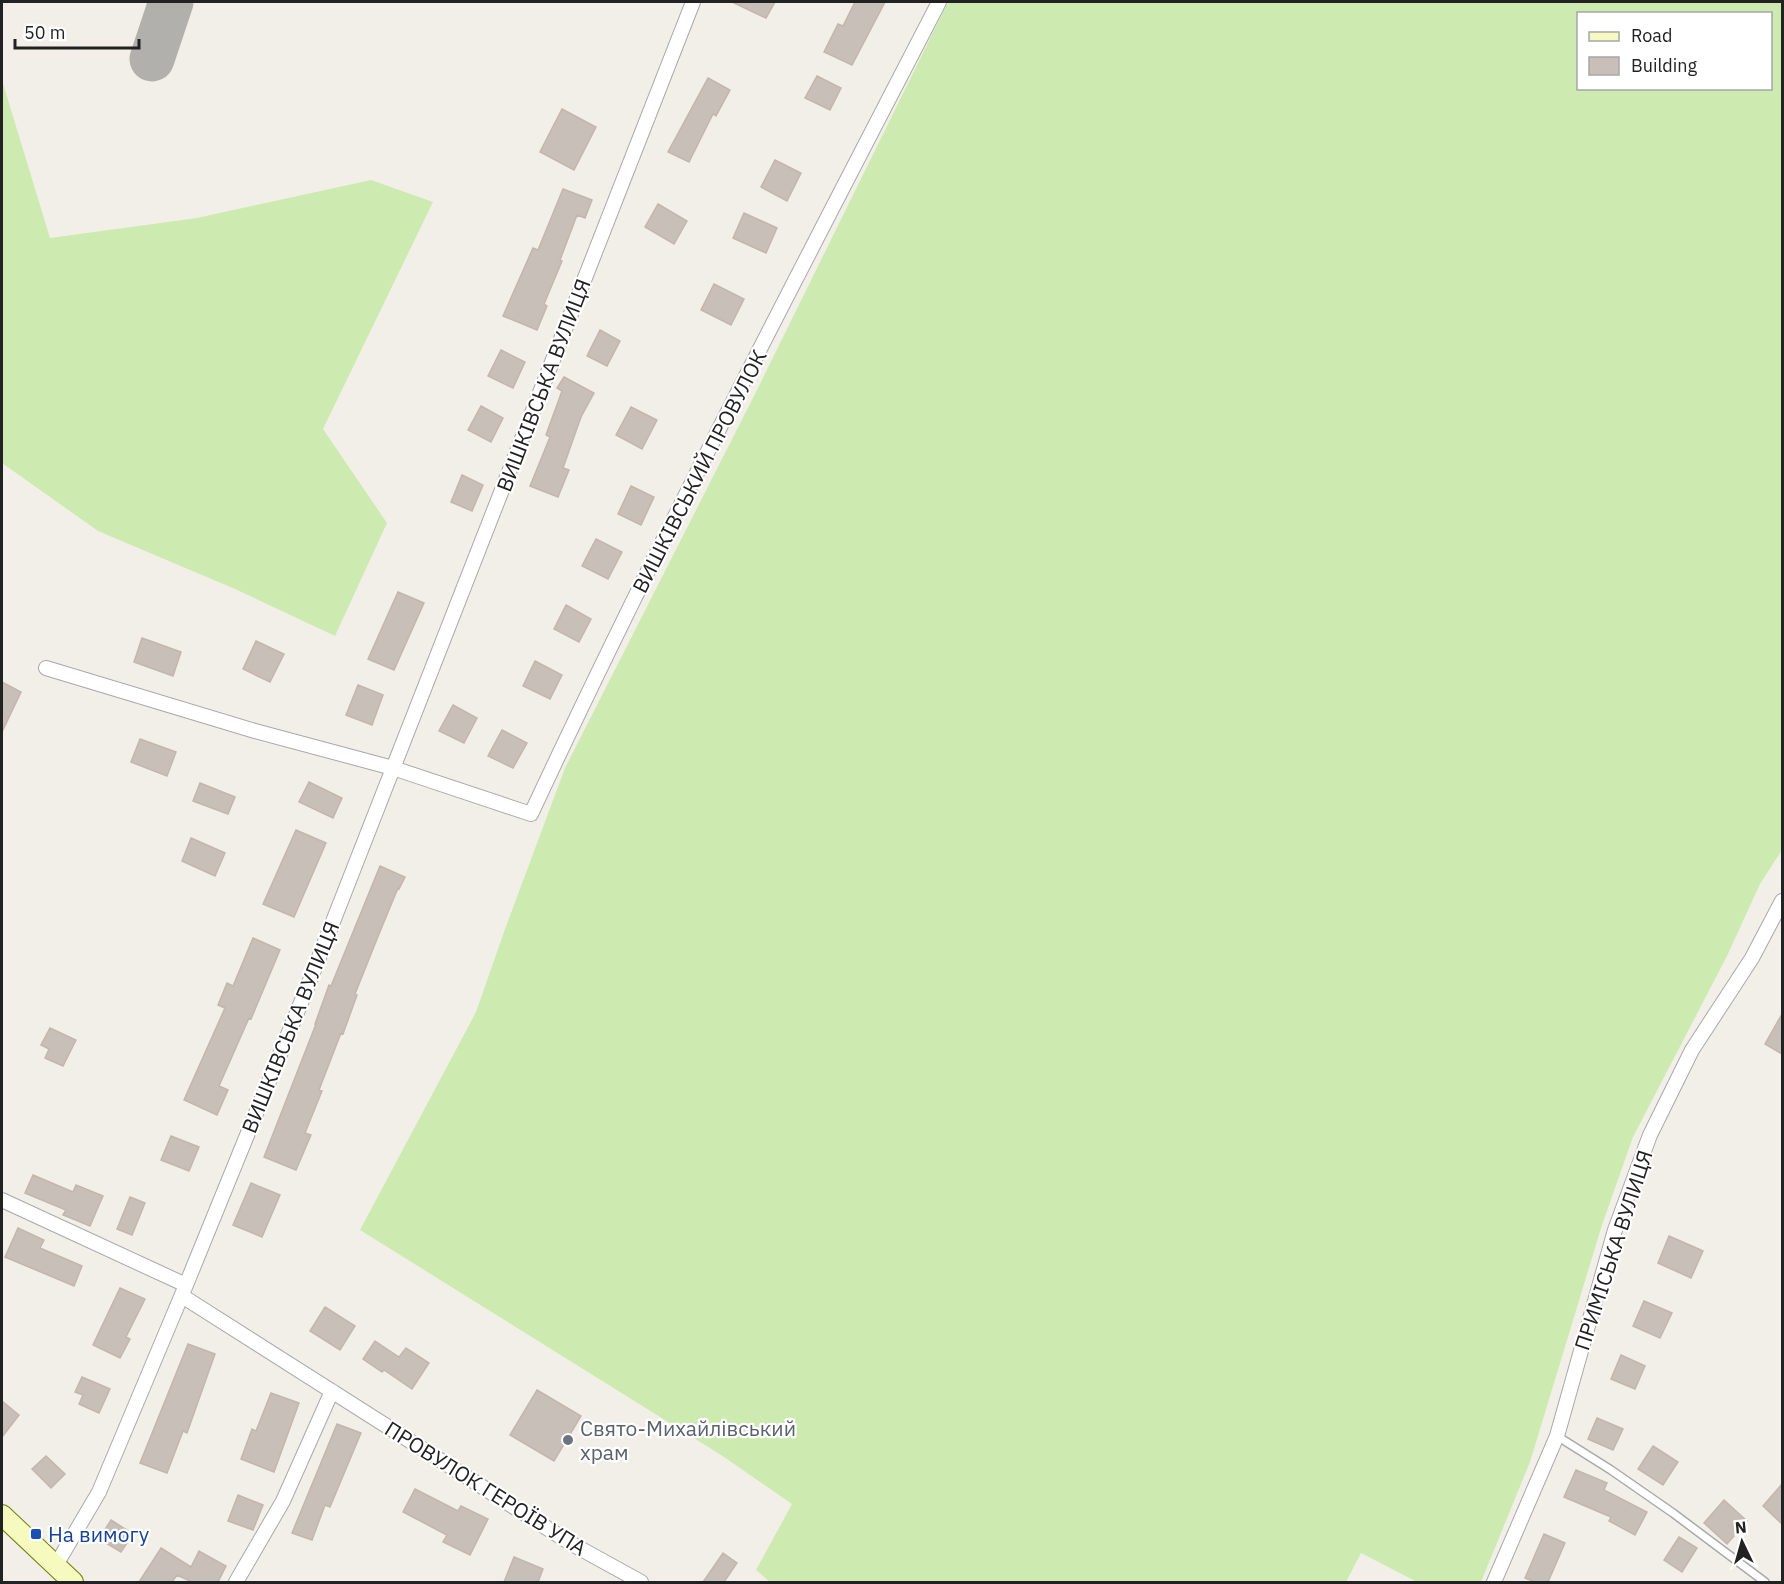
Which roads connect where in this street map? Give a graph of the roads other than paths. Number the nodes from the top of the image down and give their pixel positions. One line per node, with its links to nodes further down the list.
1 (693, 2): 4 (street, ВИШКІВСЬКА ВУЛИЦЯ)
2 (939, 2): 4 (street, ВИШКІВСЬКИЙ ПРОВУЛОК)
3 (46, 668): 4 (street)
4 (393, 768): 7 (street, ВИШКІВСЬКА ВУЛИЦЯ)
5 (1782, 901): 9 (street, ПРИМІСЬКА ВУЛИЦЯ)
6 (2, 1200): 7 (street)
7 (184, 1291): 8 (street, ПРОВУЛОК ГЕРОЇВ УПА); 11 (street, ВИШКІВСЬКА ВУЛИЦЯ)
8 (332, 1391): 13 (street); 14 (street, ПРОВУЛОК ГЕРОЇВ УПА)
9 (1557, 1436): 15 (street, ПРИМІСЬКА ВУЛИЦЯ); 16 (lane)
10 (2, 1515): 11 (street)
11 (56, 1565): 12 (street)
12 (73, 1582)
13 (237, 1582)
14 (640, 1582)
15 (1494, 1582)
16 (1765, 1582)

